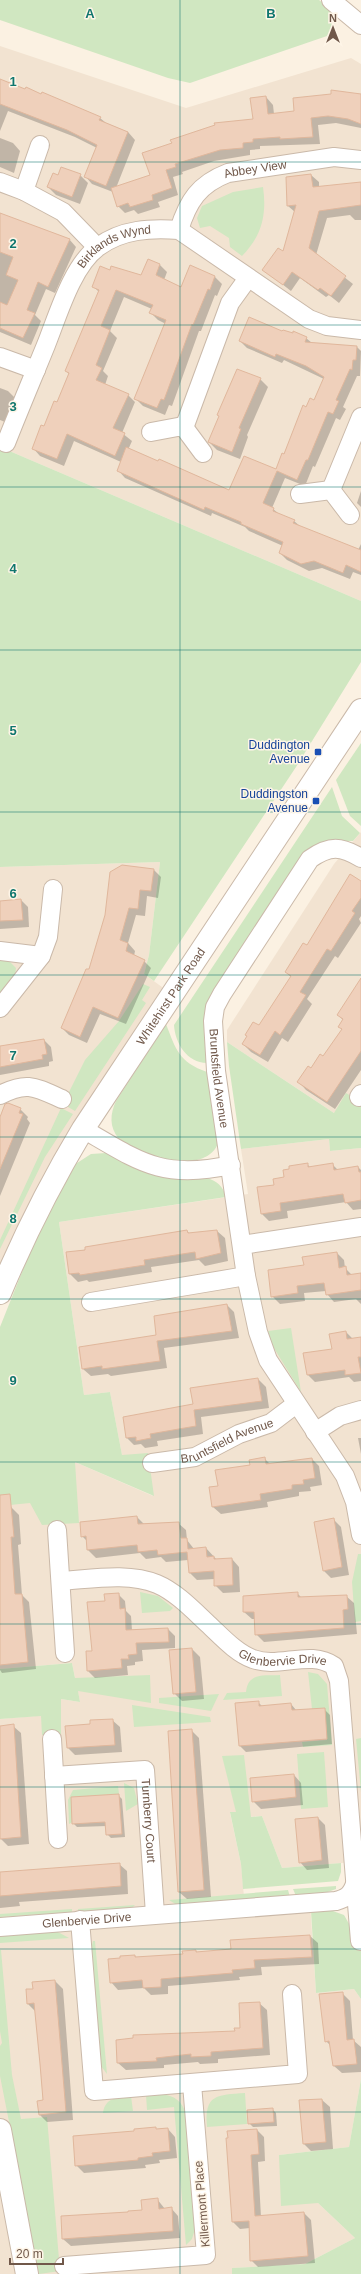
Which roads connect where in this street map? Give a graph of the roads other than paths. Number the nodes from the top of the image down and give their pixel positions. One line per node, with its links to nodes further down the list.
1 (331, 0): 2 (street)
2 (361, 25)
3 (40, 145): 6 (street)
4 (361, 160): 7 (street, Abbey View)
5 (0, 182): 6 (street)
6 (24, 191): 8 (street)
7 (179, 230): 8 (street, Birklands Wynd); 9 (street)
8 (97, 247): 12 (street, Birklands Wynd)
9 (248, 278): 10 (street); 14 (street)
10 (361, 330)
11 (0, 357): 12 (street)
12 (36, 370): 16 (street, Birklands Wynd)
13 (361, 417): 18 (street)
14 (184, 428): 15 (street); 17 (street)
15 (151, 432)
16 (6, 443)
17 (203, 453)
18 (331, 490): 19 (street); 20 (street)
19 (300, 494)
20 (350, 515)
21 (361, 710): 29 (street, Whitehirst Park Road)
22 (361, 858): 30 (street, Bruntsfield Avenue)
23 (53, 889): 25 (street)
24 (0, 951): 25 (street)
25 (41, 956): 26 (street)
26 (0, 1008)
27 (0, 1095): 28 (street)
28 (62, 1099)
29 (83, 1129): 30 (street); 34 (street, Whitehirst Park Road)
30 (231, 1164): 32 (street, Bruntsfield Avenue)
31 (361, 1227): 32 (street)
32 (242, 1245): 33 (street, Bruntsfield Avenue)
33 (246, 1276): 35 (street); 36 (street, Bruntsfield Avenue)
34 (0, 1293)
35 (91, 1302)
36 (296, 1404): 38 (street, Bruntsfield Avenue); 39 (street, Bruntsfield Avenue)
37 (361, 1410): 38 (street)
38 (315, 1432): 41 (street, Bruntsfield Avenue)
39 (152, 1463)
40 (57, 1530): 42 (street)
41 (361, 1535)
42 (61, 1581): 43 (street); 46 (street, Glenbervie Drive)
43 (65, 1653)
44 (52, 1739): 45 (street)
45 (54, 1776): 47 (street); 49 (street, Turnberry Court)
46 (356, 1819): 48 (street, Glenbervie Drive)
47 (58, 1839)
48 (356, 1884): 49 (street, Glenbervie Drive); 52 (street, Glenbervie Drive)
49 (155, 1914): 50 (street, Glenbervie Drive)
50 (80, 1920): 51 (street, Glenbervie Drive); 54 (street)
51 (0, 1927)
52 (360, 1941)
53 (292, 1994): 54 (street)
54 (192, 2084): 56 (street, Killermont Place)
55 (0, 2130): 57 (street)
56 (64, 2266)
57 (27, 2274)

